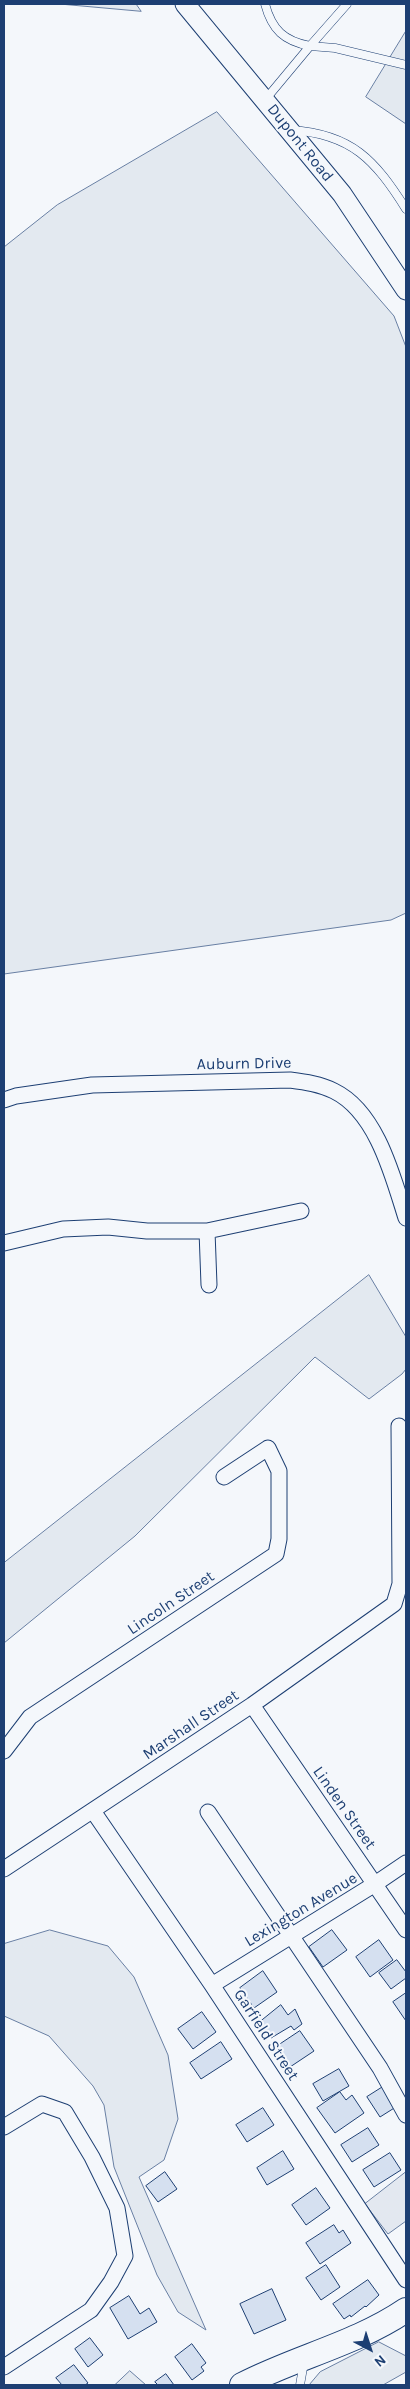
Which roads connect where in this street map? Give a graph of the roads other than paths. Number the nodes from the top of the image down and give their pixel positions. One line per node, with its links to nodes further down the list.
1 (185, 4): 6 (street, Dupont Road)
2 (265, 4): 4 (lane)
3 (347, 4): 4 (lane)
4 (310, 46): 5 (lane); 6 (lane)
5 (406, 65)
6 (265, 100): 7 (street, Dupont Road)
7 (289, 130): 8 (lane); 9 (street, Dupont Road)
8 (406, 209)
9 (406, 290)
10 (4, 1100): 12 (street, Auburn Drive)
11 (300, 1212): 13 (street)
12 (406, 1218)
13 (207, 1231): 14 (street); 15 (street)
14 (4, 1243)
15 (209, 1285)
16 (399, 1426): 18 (street, Marshall Street)
17 (224, 1477): 20 (street, Lincoln Street)
18 (400, 1601): 19 (street, Marshall Street)
19 (252, 1705): 21 (street, Marshall Street); 25 (street, Linden Street)
20 (4, 1751)
21 (93, 1811): 24 (street, Marshall Street); 28 (street, Garfield Street)
22 (208, 1812): 27 (street)
23 (406, 1863): 25 (street, Lexington Avenue)
24 (4, 1869)
25 (375, 1884): 26 (street, Linden Street); 27 (street, Lexington Avenue)
26 (406, 1930)
27 (292, 1935): 28 (street, Lexington Avenue); 29 (street)
28 (212, 1984): 31 (street, Garfield Street)
29 (406, 2115)
30 (4, 2127): 34 (street)
31 (406, 2280)
32 (406, 2310): 33 (main road)
33 (304, 2358): 35 (main road); 36 (lane)
34 (4, 2367)
35 (242, 2385)
36 (300, 2385)

